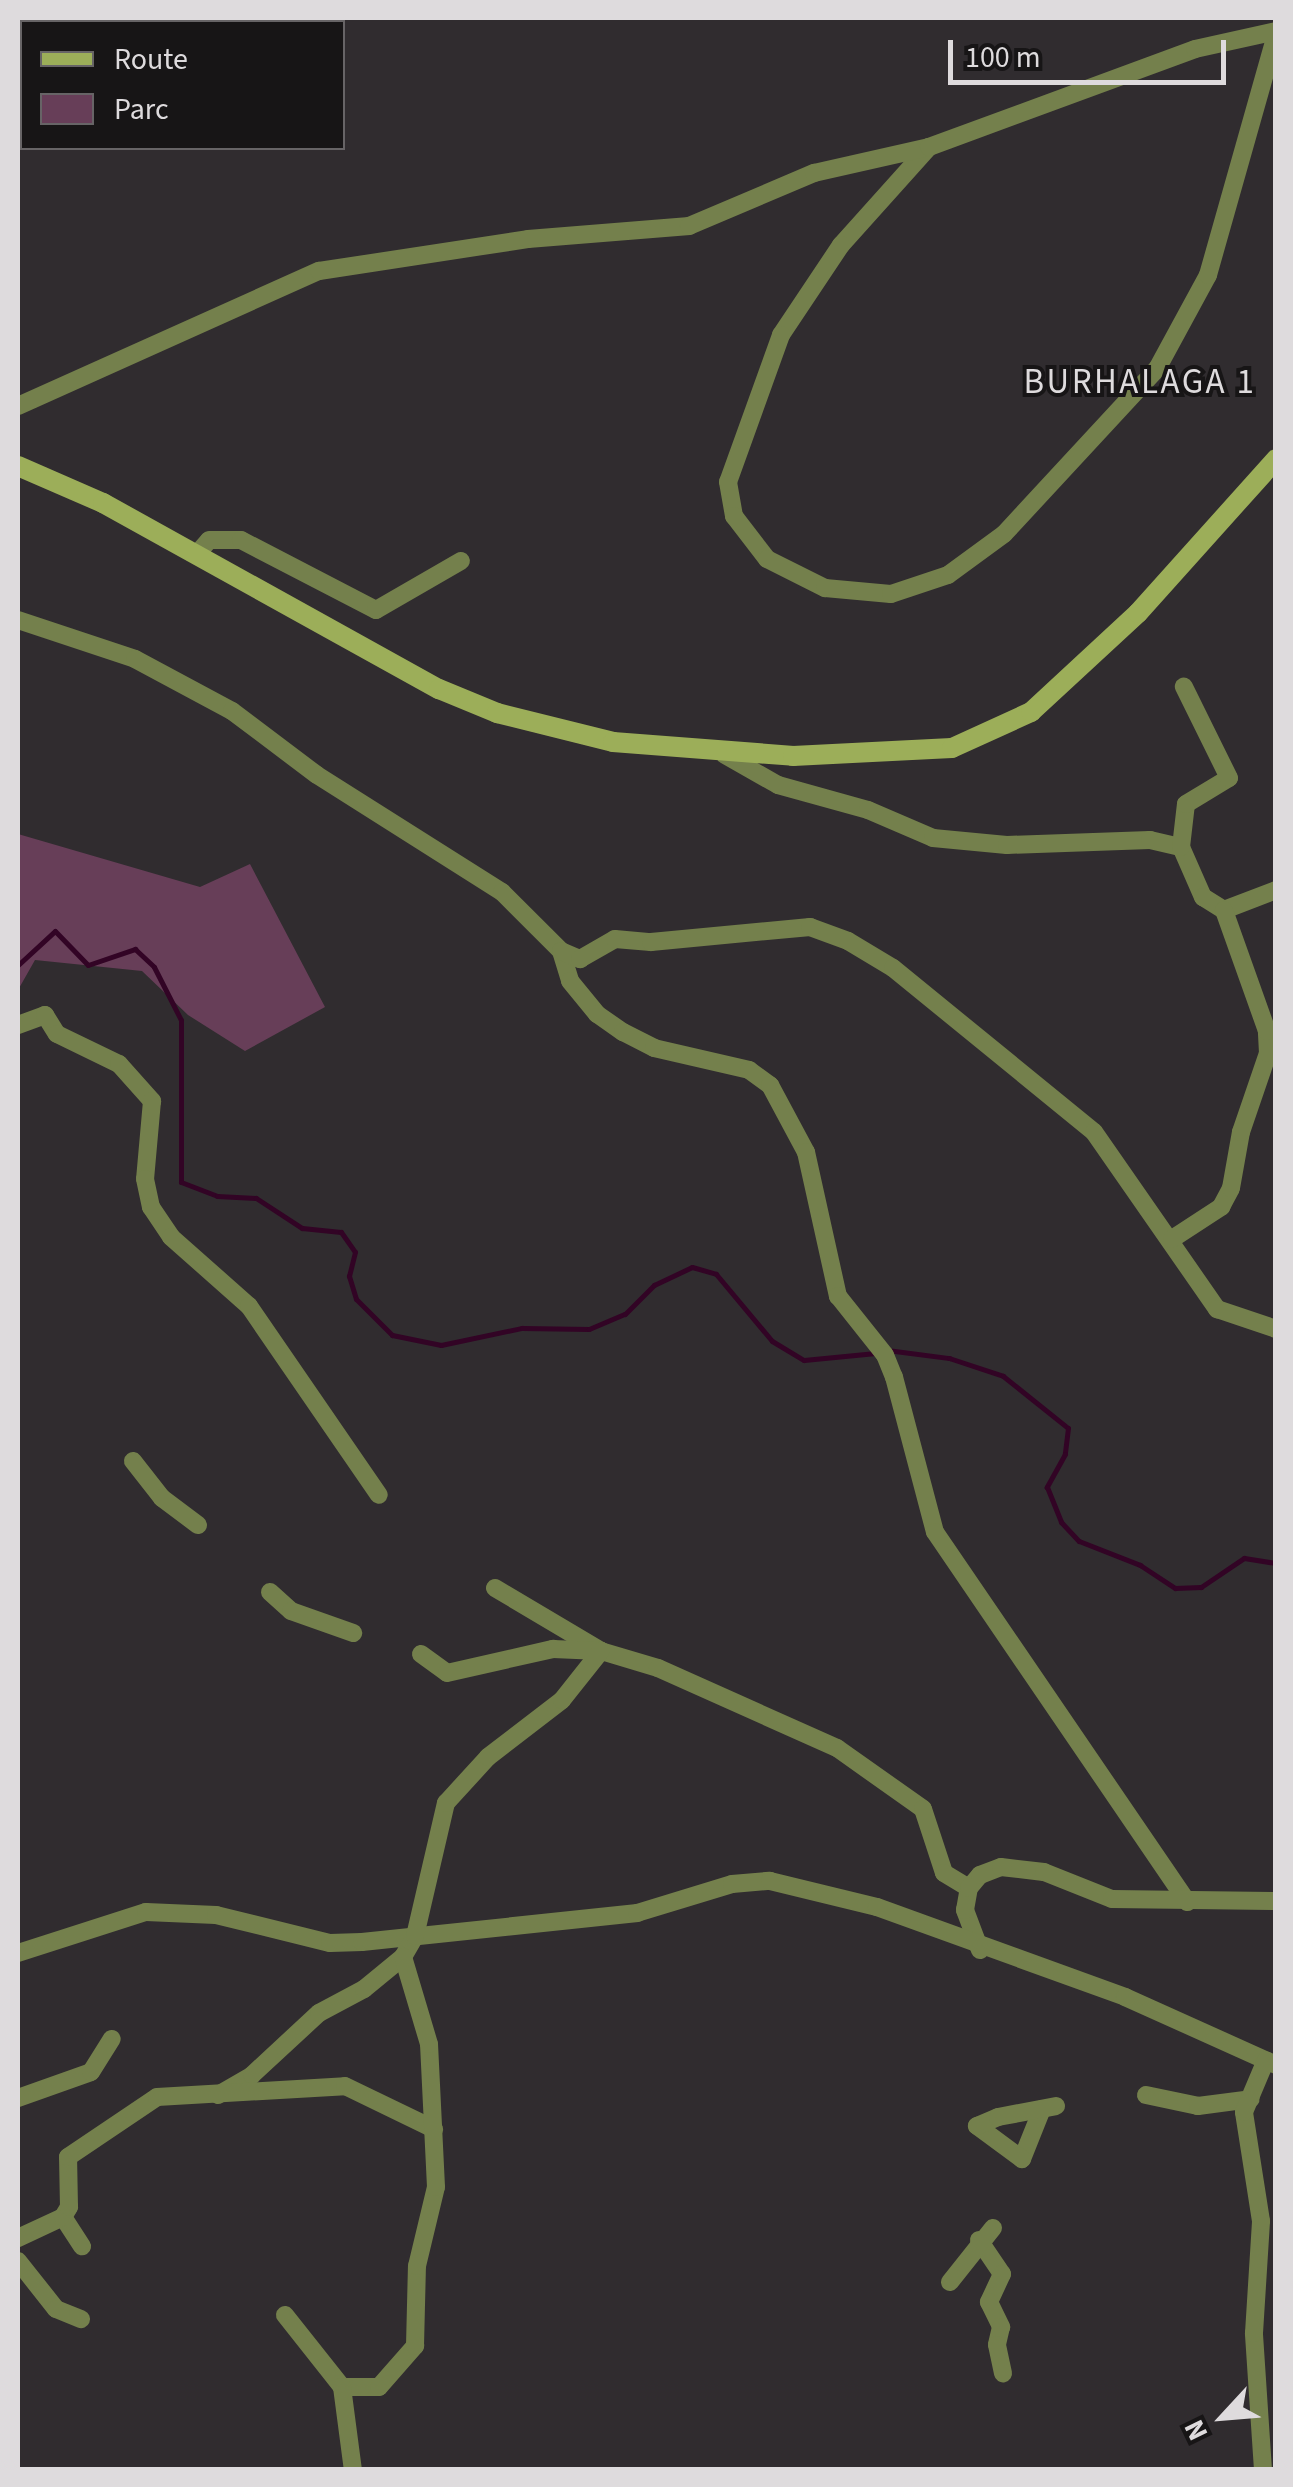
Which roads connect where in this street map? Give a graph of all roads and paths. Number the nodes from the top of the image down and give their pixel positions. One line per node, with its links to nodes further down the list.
1 (1276, 32): 2 (street); 2 (street)
2 (928, 147): 3 (street)
3 (18, 406)
4 (1276, 459): 10 (street)
5 (18, 466): 6 (street)
6 (197, 554): 7 (street); 10 (street)
7 (462, 561)
8 (18, 620): 14 (street)
9 (1184, 687): 11 (street)
10 (725, 754): 11 (street)
11 (1181, 846): 13 (street)
12 (1276, 890): 13 (street)
13 (1224, 910): 16 (street)
14 (561, 951): 16 (street); 28 (street)
15 (18, 1024): 19 (street)
16 (1172, 1239): 17 (street)
17 (1276, 1329)
18 (133, 1461): 20 (street)
19 (379, 1495)
20 (198, 1525)
21 (495, 1588): 24 (street)
22 (270, 1592): 23 (street)
23 (353, 1633)
24 (601, 1651): 25 (street); 26 (street); 29 (street)
25 (421, 1654)
26 (969, 1888): 28 (street); 30 (street)
27 (1276, 1901): 28 (street)
28 (1187, 1902)
29 (415, 1936): 30 (street); 31 (street); 32 (street)
30 (980, 1950): 34 (street)
31 (18, 1953)
32 (403, 1956): 35 (street); 39 (street)
33 (112, 2039): 37 (street)
34 (1271, 2062): 38 (street)
35 (218, 2095): 39 (street); 40 (street)
36 (1146, 2095): 38 (street)
37 (18, 2098)
38 (1251, 2099): 50 (street)
39 (434, 2129): 48 (street)
40 (63, 2217): 41 (street); 42 (street)
41 (18, 2238)
42 (82, 2246)
43 (18, 2260): 46 (street)
44 (950, 2282): 47 (street)
45 (285, 2315): 48 (street)
46 (82, 2319)
47 (1003, 2373)
48 (342, 2387): 49 (street)
49 (353, 2470)
50 (1263, 2470)

